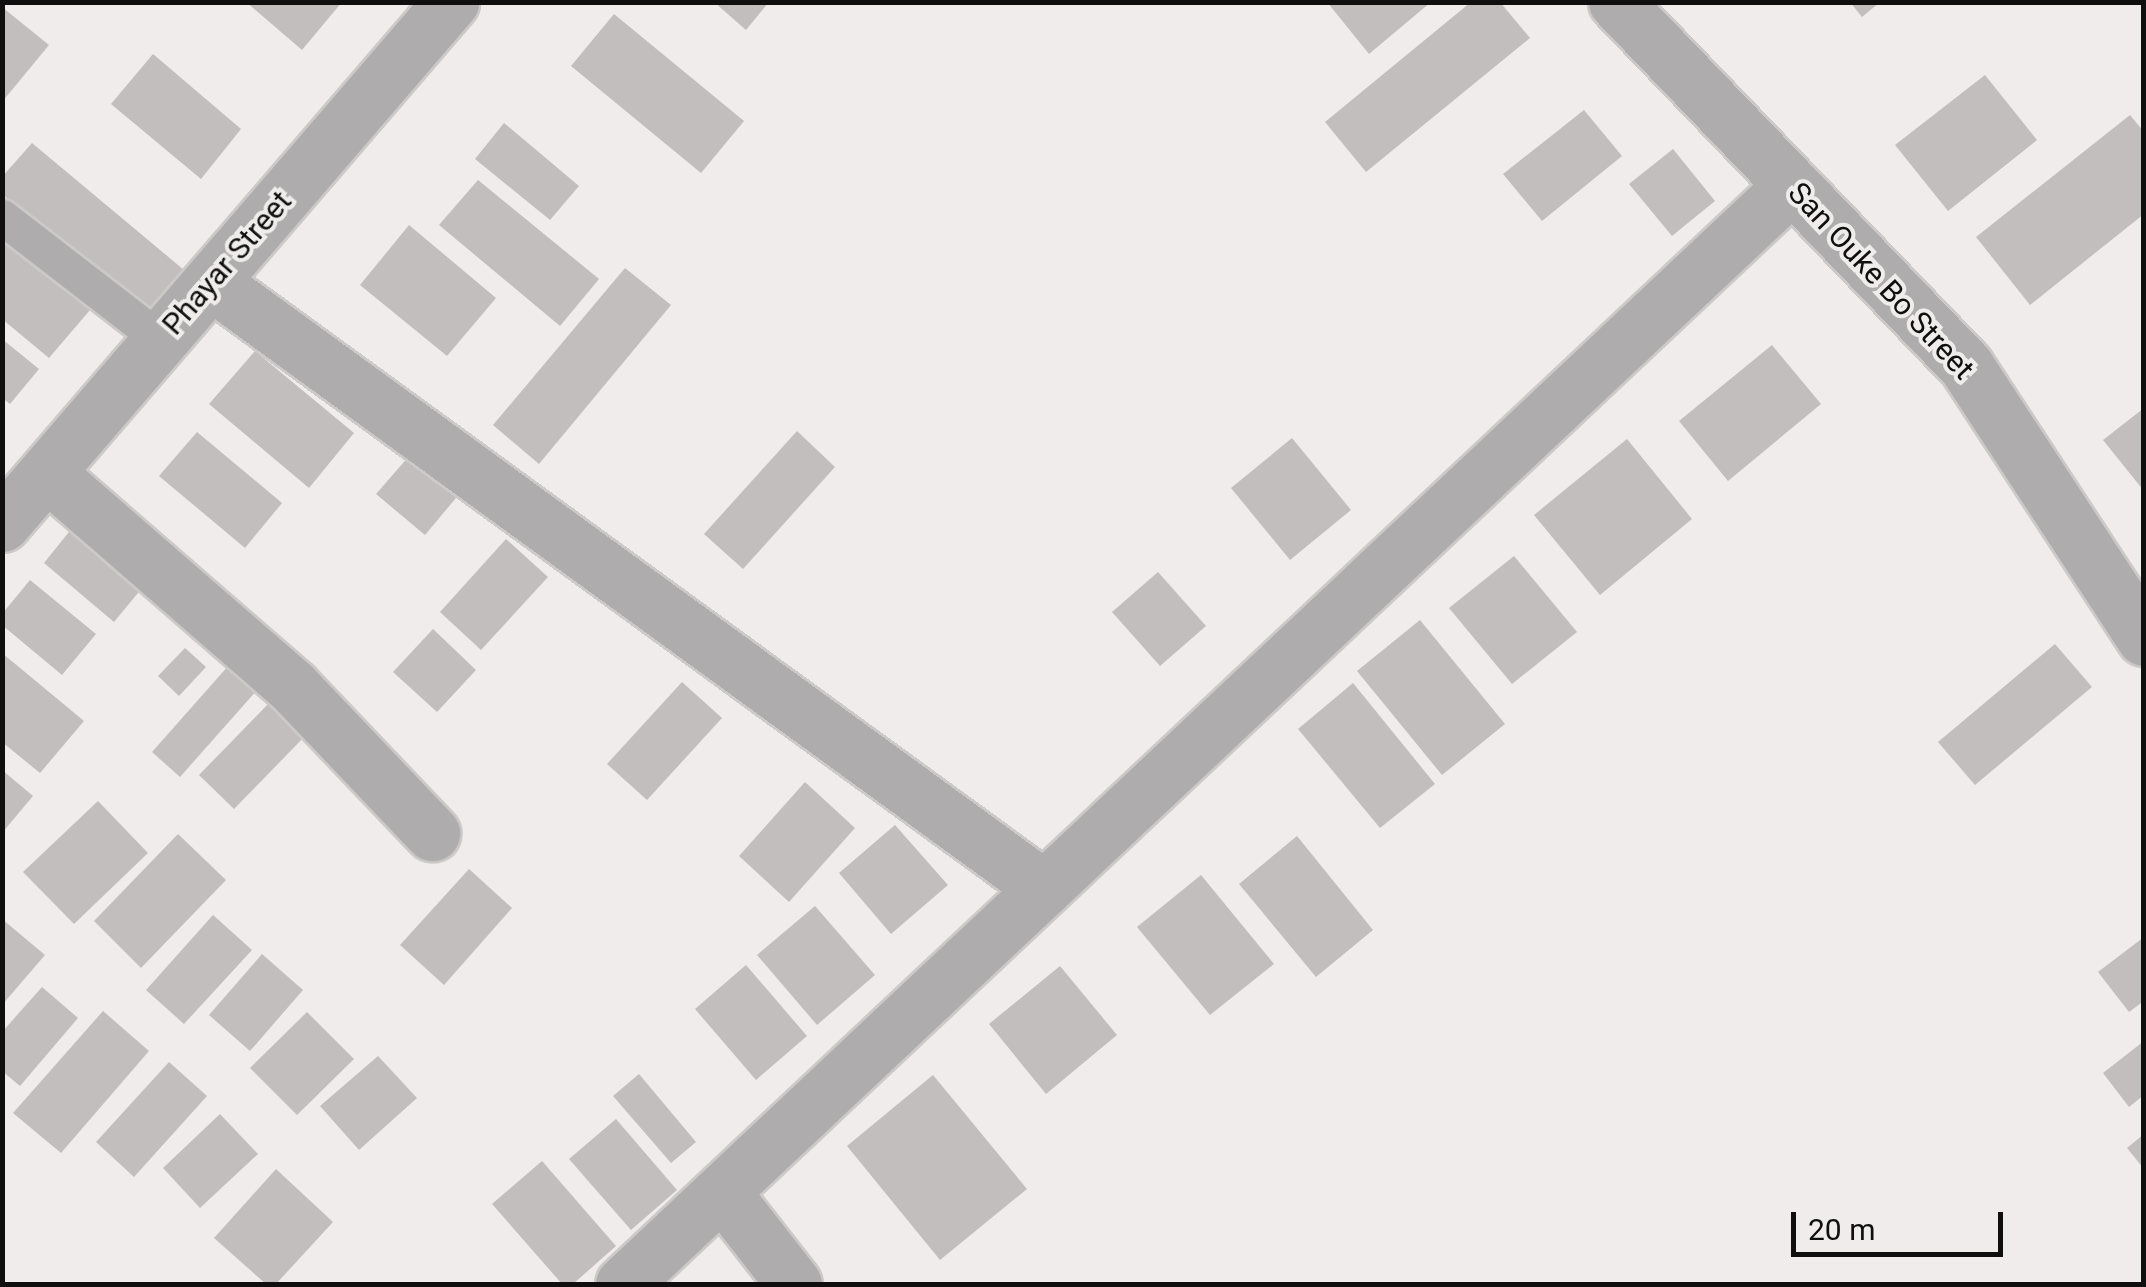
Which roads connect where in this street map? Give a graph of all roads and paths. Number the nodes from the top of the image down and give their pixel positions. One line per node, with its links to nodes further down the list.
1 (451, 2): 5 (street, Phayar Street)
2 (1616, 2): 3 (street, San Ouke Bo Street)
3 (1792, 186): 9 (street, San Ouke Bo Street); 11 (street)
4 (2, 216): 6 (lane)
5 (211, 282): 6 (street, Phayar Street); 11 (street)
6 (161, 340): 7 (street, Phayar Street)
7 (46, 473): 8 (street, Phayar Street); 10 (street)
8 (2, 524)
9 (2144, 638)
10 (432, 833)
11 (1044, 888): 12 (street)
12 (723, 1193): 13 (street); 14 (street)
13 (623, 1284)
14 (794, 1284)

